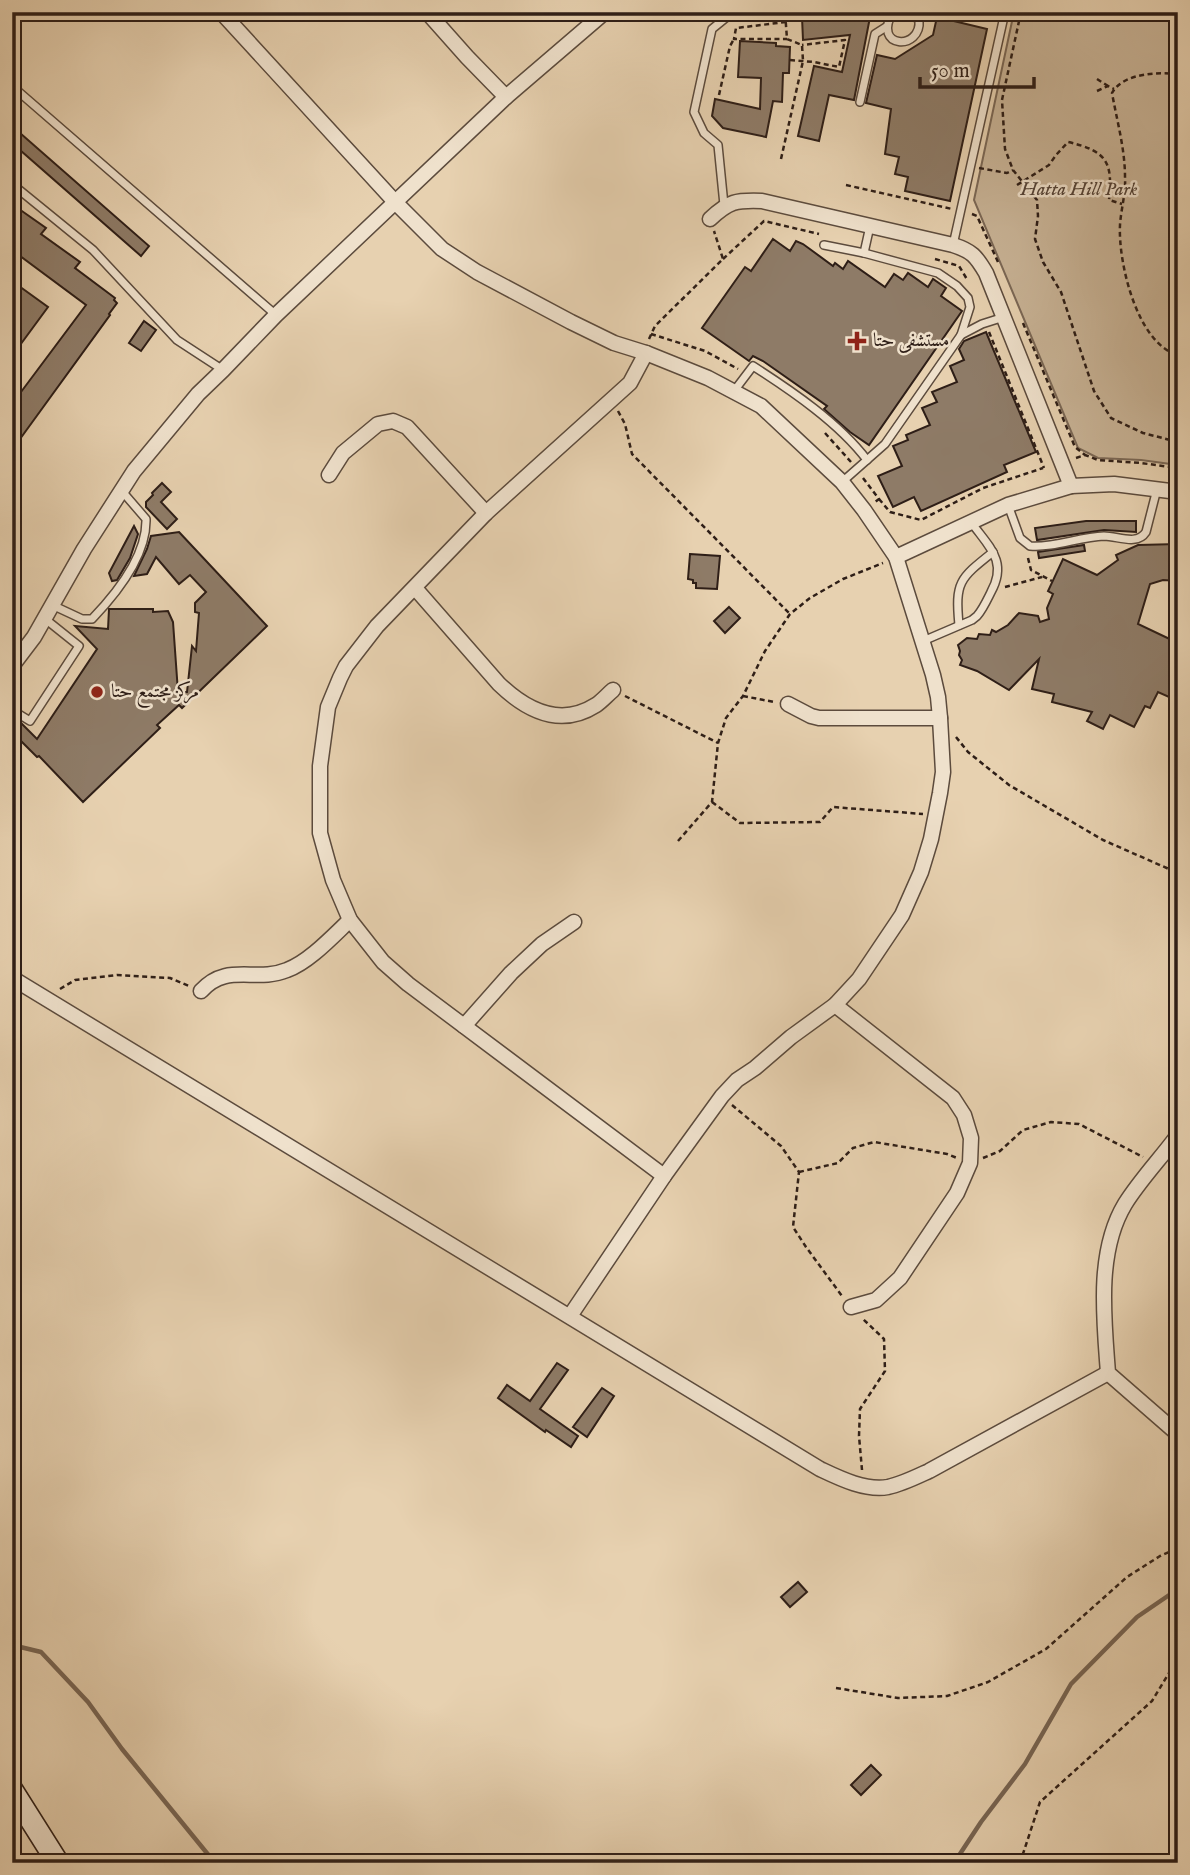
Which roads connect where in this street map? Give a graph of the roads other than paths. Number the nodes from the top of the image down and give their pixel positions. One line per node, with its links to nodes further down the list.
1 (221, 12): 13 (street)
2 (427, 12): 10 (street)
3 (605, 12): 10 (street)
4 (743, 12): 14 (lane)
5 (893, 12): 8 (lane)
6 (909, 12): 8 (lane)
7 (1006, 12): 17 (lane)
8 (886, 27): 11 (lane)
9 (12, 86): 20 (lane)
10 (506, 97): 13 (street)
11 (860, 102)
12 (12, 184): 24 (lane)
13 (396, 203): 20 (street); 23 (street)
14 (724, 205): 15 (street); 16 (street)
15 (710, 219)
16 (870, 226): 17 (street); 19 (lane)
17 (953, 244): 21 (street)
18 (824, 245): 19 (lane)
19 (864, 253): 22 (lane)
20 (276, 315): 24 (street)
21 (1004, 317): 22 (lane); 29 (street)
22 (961, 335): 26 (lane)
23 (646, 353): 25 (street); 34 (street)
24 (223, 370): 31 (street)
25 (734, 391): 26 (lane); 28 (street)
26 (867, 460): 28 (lane)
27 (329, 475): 34 (street)
28 (842, 482): 37 (street)
29 (1071, 486): 30 (street); 33 (street)
30 (1157, 488): 32 (street); 33 (lane)
31 (121, 490): 39 (street); 39 (lane)
32 (1178, 492)
33 (1008, 505): 35 (street)
34 (486, 513): 38 (street)
35 (971, 522): 36 (lane); 37 (street)
36 (993, 552): 40 (lane); 40 (lane)
37 (896, 557): 41 (street)
38 (415, 588): 43 (street); 47 (street)
39 (48, 611): 42 (street); 45 (lane)
40 (959, 625): 41 (lane)
41 (923, 641): 46 (street)
42 (12, 666)
43 (613, 690)
44 (788, 704): 46 (street)
45 (12, 710)
46 (940, 718): 51 (street)
47 (351, 920): 50 (street); 52 (street)
48 (574, 922): 52 (street)
49 (12, 978): 56 (street)
50 (201, 991)
51 (835, 1005): 54 (street); 55 (street)
52 (464, 1026): 54 (street)
53 (1178, 1135): 57 (street)
54 (664, 1176): 56 (street)
55 (851, 1307)
56 (570, 1316): 57 (street)
57 (1108, 1373): 58 (street)
58 (1178, 1434)
59 (12, 1790): 60 (main road)
60 (58, 1863)

